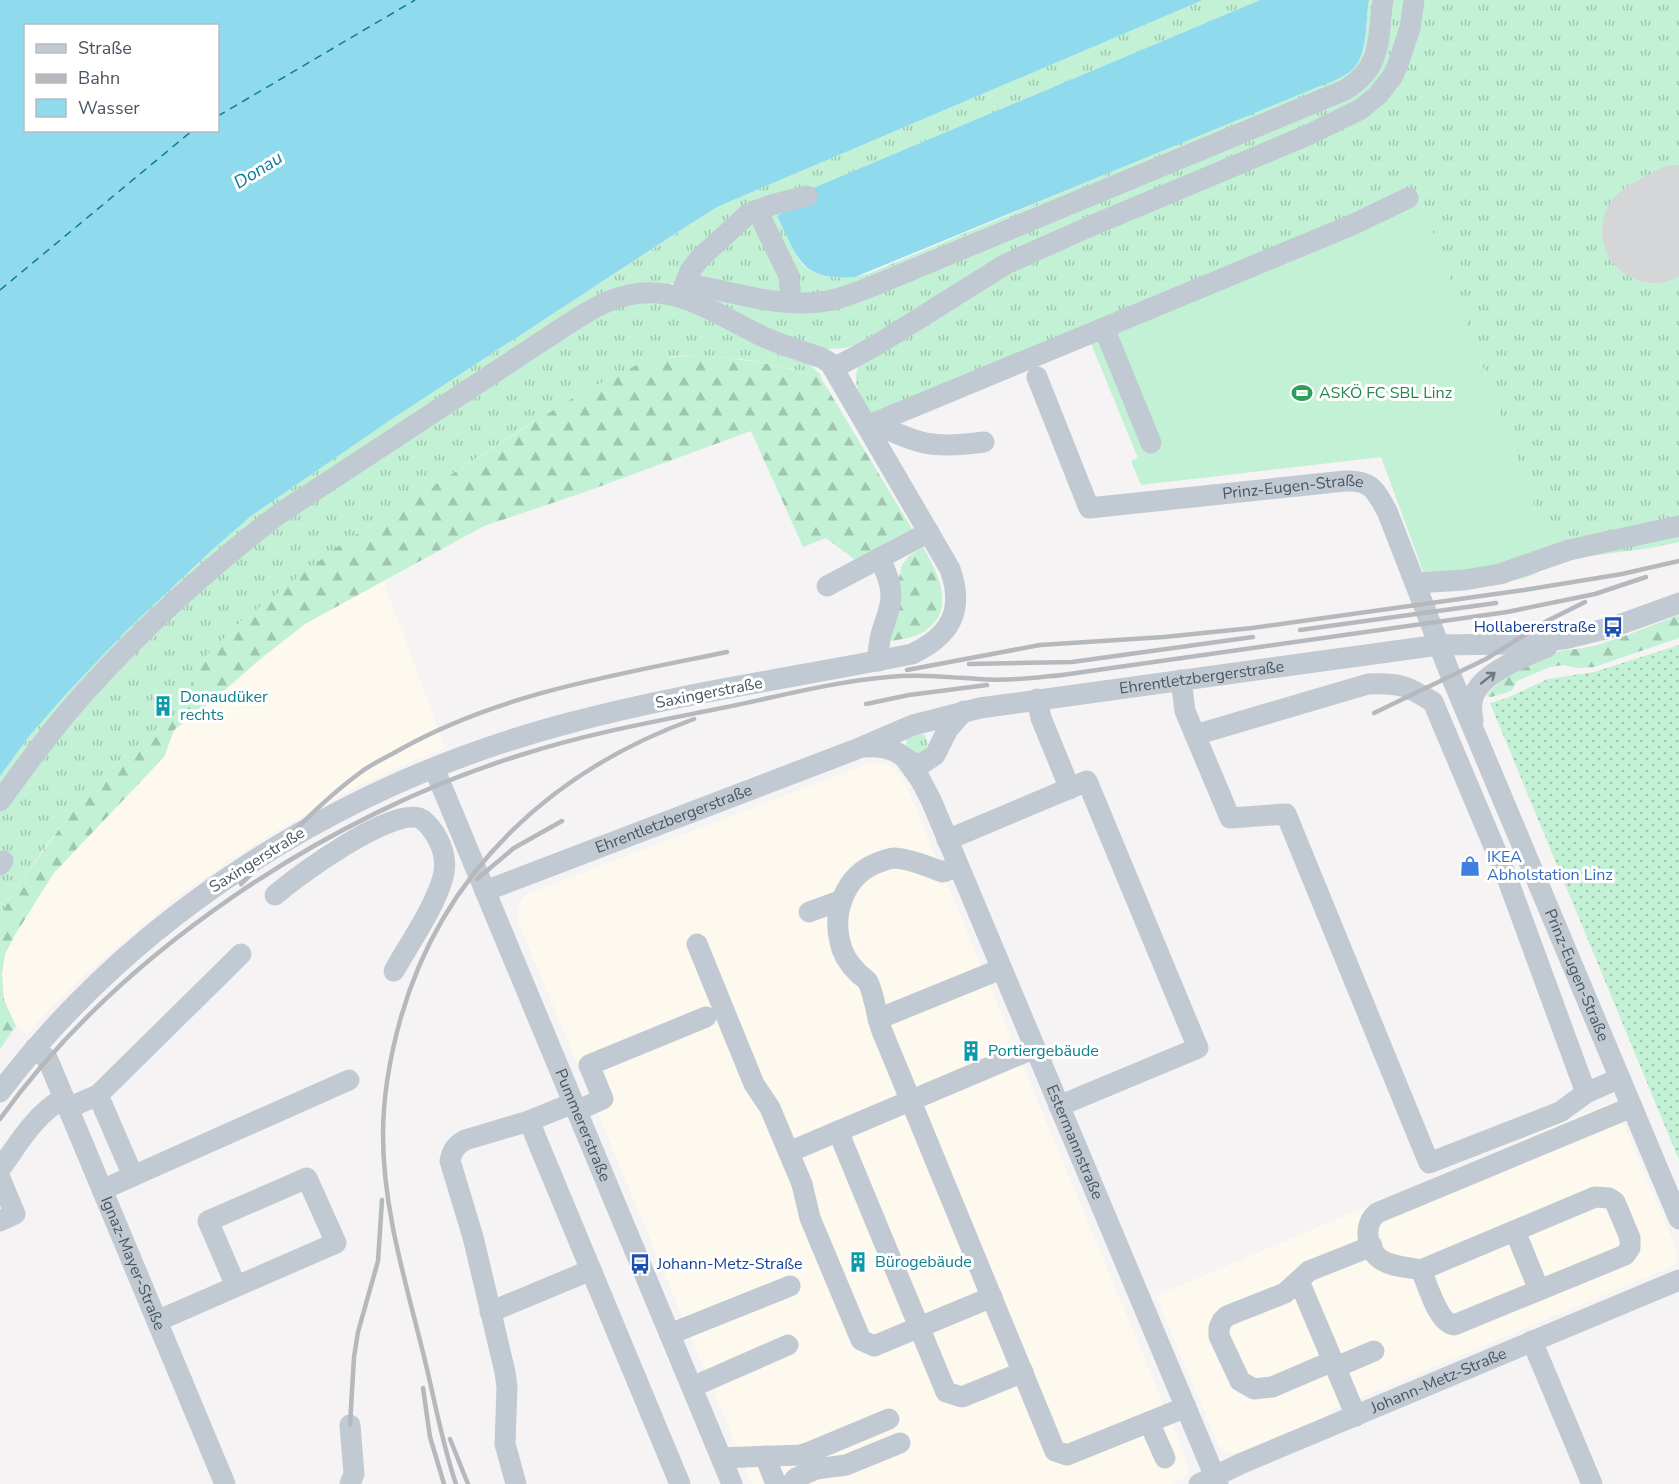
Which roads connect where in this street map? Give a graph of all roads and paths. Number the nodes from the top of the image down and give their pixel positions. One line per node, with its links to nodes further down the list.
1 (1383, 0): 7 (street)
2 (1414, 0): 9 (street)
3 (807, 196): 5 (street)
4 (1408, 198): 8 (street)
5 (757, 210): 6 (street); 7 (street)
6 (682, 290): 7 (street); 9 (street, Saxingerstraße); 37 (street)
7 (791, 302)
8 (1104, 328): 11 (street); 13 (street)
9 (834, 368): 11 (street, Saxingerstraße)
10 (1037, 377): 17 (street, Prinz-Eugen-Straße)
11 (871, 425): 12 (street); 15 (street, Saxingerstraße)
12 (984, 442)
13 (1151, 443)
14 (1679, 526): 17 (street)
15 (928, 532): 16 (street); 22 (street, Saxingerstraße)
16 (879, 558): 18 (street); 22 (street)
17 (1416, 583): 21 (street, Prinz-Eugen-Straße)
18 (827, 586)
19 (1679, 603): 20 (street)
20 (1564, 639): 21 (street); 27 (street, Prinz-Eugen-Straße, one-way to 20)
21 (1438, 645): 23 (street, Ehrentletzbergerstraße); 27 (street, Prinz-Eugen-Straße)
22 (878, 661): 34 (street, Saxingerstraße)
23 (1181, 680): 24 (street, Ehrentletzbergerstraße); 28 (street)
24 (1038, 699): 25 (street, Ehrentletzbergerstraße); 35 (street)
25 (964, 711): 26 (street, Ehrentletzbergerstraße); 30 (street)
26 (910, 726): 29 (street, Ehrentletzbergerstraße); 30 (street); 32 (street)
27 (1474, 730): 31 (street, Prinz-Eugen-Straße)
28 (1195, 735): 33 (street); 57 (street)
29 (862, 747): 32 (street, Ehrentletzbergerstraße); 42 (street, Ehrentletzbergerstraße)
30 (936, 752): 32 (street, Ehrentletzbergerstraße); 36 (street, Estermannstraße)
31 (1484, 754): 33 (street); 54 (street, Prinz-Eugen-Straße)
32 (905, 759): 36 (street, Estermannstraße)
33 (1460, 764): 57 (street)
34 (434, 768): 38 (street, Pummererstraße); 52 (street, Saxingerstraße)
35 (1070, 789): 40 (street); 61 (street)
36 (931, 800): 40 (street, Estermannstraße)
37 (0, 801)
38 (448, 804): 39 (street); 42 (street, Pummererstraße)
39 (420, 818): 43 (street); 49 (street)
40 (947, 840): 41 (street, Estermannstraße)
41 (958, 866): 44 (street); 48 (street, Estermannstraße)
42 (485, 891): 62 (street, Pummererstraße)
43 (275, 895)
44 (842, 900): 45 (street); 51 (street)
45 (809, 912)
46 (697, 945): 66 (street)
47 (241, 954): 58 (street)
48 (1001, 969): 51 (street); 53 (street, Estermannstraße)
49 (394, 971)
50 (706, 1017): 62 (street)
51 (878, 1019): 59 (street)
52 (35, 1048): 56 (street, Saxingerstraße); 60 (street, Ignaz-Mayer-Straße)
53 (1035, 1048): 59 (street); 61 (street, Estermannstraße)
54 (1620, 1078): 57 (street); 63 (street, Prinz-Eugen-Straße)
55 (349, 1080): 68 (street)
56 (0, 1092)
57 (1586, 1094)
58 (98, 1095): 60 (street); 68 (street)
59 (911, 1101): 65 (street); 82 (street)
60 (66, 1103): 67 (street); 70 (street, Ignaz-Mayer-Straße)
61 (1059, 1106): 93 (street, Estermannstraße)
62 (575, 1107): 64 (street); 86 (street, Pummererstraße)
63 (1632, 1107): 71 (street, Prinz-Eugen-Straße); 74 (street)
64 (529, 1121): 75 (street); 83 (street)
65 (838, 1131): 66 (street); 85 (street)
66 (789, 1152): 85 (street)
67 (0, 1169)
68 (133, 1176): 70 (street)
69 (0, 1178): 72 (street)
70 (102, 1190): 84 (street, Ignaz-Mayer-Straße)
71 (1679, 1219)
72 (0, 1221)
73 (1515, 1231): 76 (street); 81 (street); 81 (street)
74 (1372, 1246): 76 (street); 78 (street)
75 (591, 1270): 83 (street); 107 (street)
76 (1421, 1270): 81 (street)
77 (1679, 1280): 87 (street, Johann-Metz-Straße)
78 (1299, 1281): 90 (street); 90 (street)
79 (236, 1286): 79 (street); 84 (street)
80 (789, 1286): 86 (street)
81 (1539, 1290)
82 (992, 1297): 85 (street); 91 (street)
83 (490, 1312): 106 (street)
84 (157, 1321): 104 (street, Ignaz-Mayer-Straße)
85 (920, 1327): 91 (street)
86 (670, 1334): 92 (street, Pummererstraße)
87 (1532, 1341): 94 (street, Johann-Metz-Straße); 112 (street)
88 (788, 1346): 92 (street)
89 (1374, 1351): 90 (street)
90 (1334, 1364): 94 (street)
91 (1023, 1372): 96 (street)
92 (692, 1387): 100 (street, Pummererstraße)
93 (1186, 1407): 96 (street); 103 (street, Estermannstraße)
94 (1356, 1416): 103 (street, Johann-Metz-Straße)
95 (889, 1419): 102 (street)
96 (1149, 1422): 101 (street)
97 (350, 1425): 105 (street)
98 (900, 1443): 102 (street)
99 (761, 1456): 100 (street); 102 (street); 109 (street); 110 (street)
100 (721, 1458): 108 (street, Pummererstraße)
101 (1165, 1458)
102 (813, 1460): 111 (street)
103 (1211, 1481)
104 (225, 1484)
105 (350, 1484)
106 (516, 1484)
107 (680, 1484)
108 (732, 1484)
109 (768, 1484)
110 (776, 1484)
111 (791, 1484)
112 (1592, 1484)

